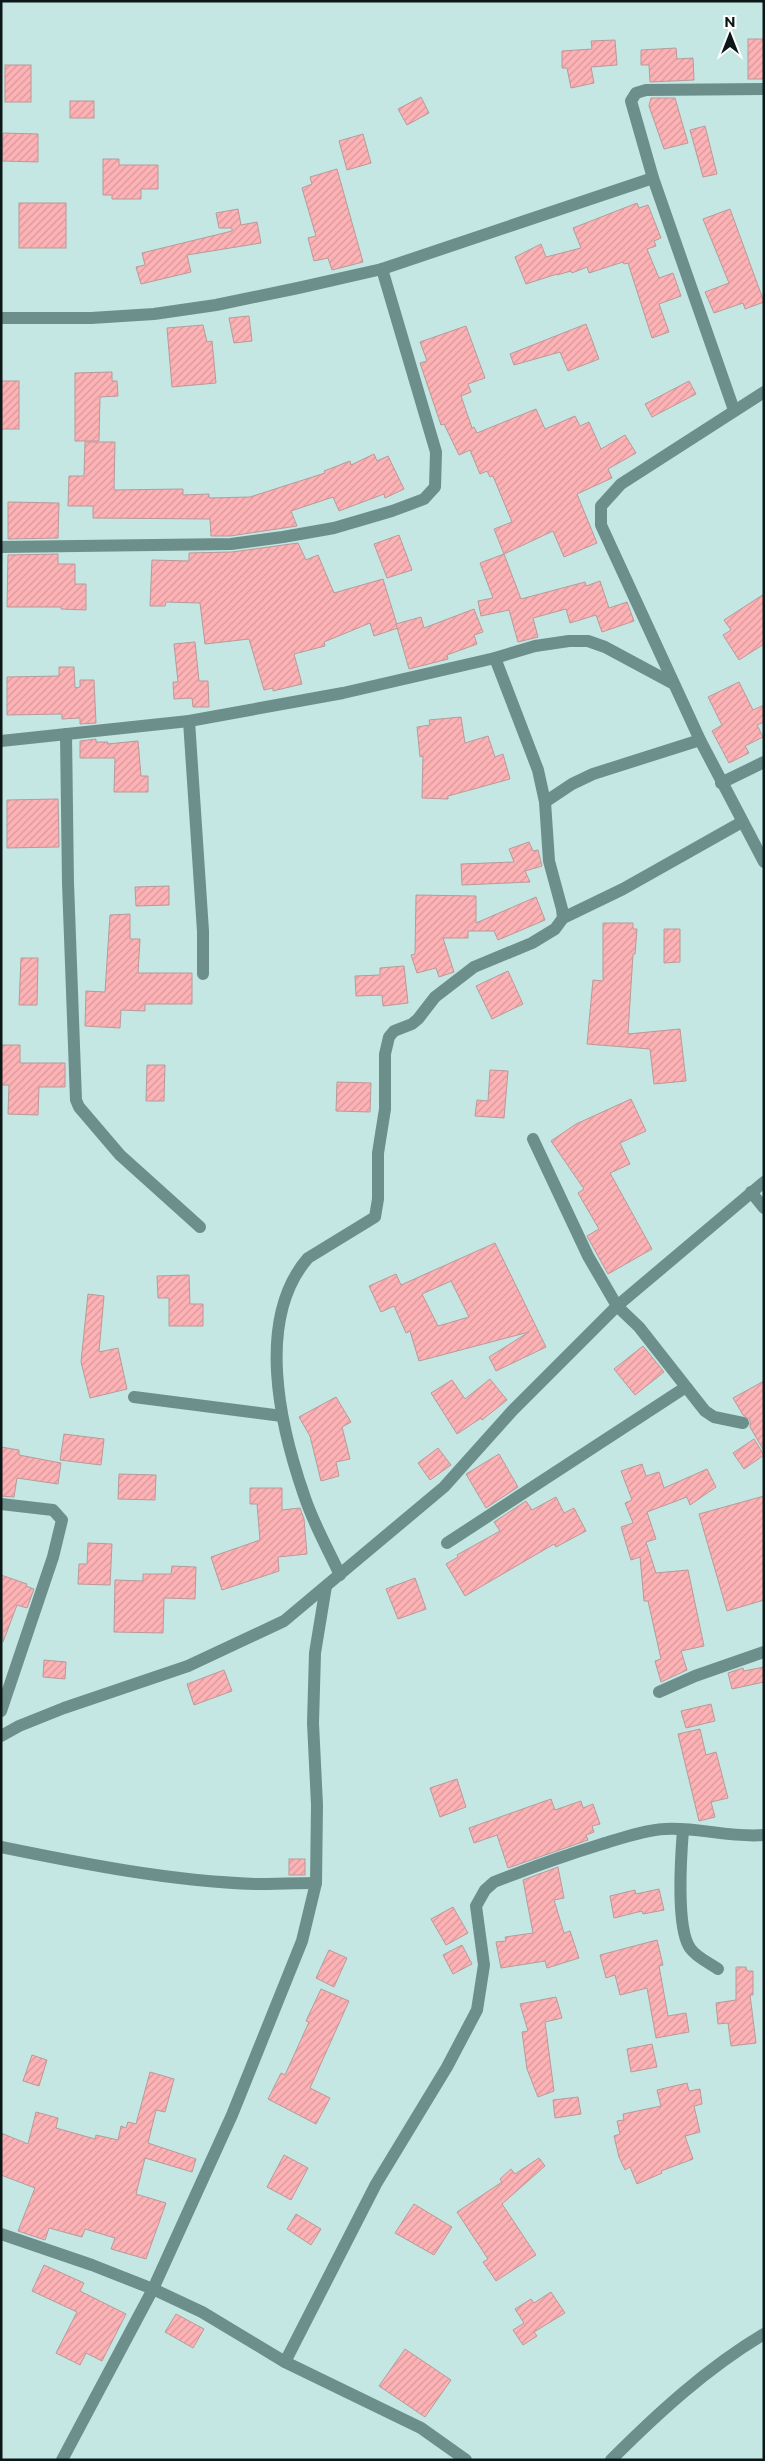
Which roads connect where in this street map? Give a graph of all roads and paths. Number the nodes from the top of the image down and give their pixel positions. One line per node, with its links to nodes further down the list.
1 (764, 89): 2 (street)
2 (652, 178): 3 (street); 6 (street)
3 (382, 269): 4 (street); 7 (street)
4 (1, 318)
5 (764, 392): 6 (street)
6 (734, 410): 9 (street)
7 (1, 548)
8 (495, 658): 9 (street); 10 (street); 16 (street)
9 (672, 683): 12 (street)
10 (189, 721): 11 (street); 20 (street)
11 (66, 734): 13 (street); 25 (street)
12 (700, 740): 15 (street); 16 (street)
13 (1, 741)
14 (764, 762): 15 (street)
15 (721, 783): 17 (street)
16 (545, 802): 19 (street)
17 (742, 822): 18 (street); 19 (street)
18 (764, 862)
19 (562, 918): 29 (street)
20 (203, 974)
21 (533, 1139): 26 (street)
22 (764, 1182): 23 (street)
23 (751, 1192): 24 (street); 26 (street)
24 (764, 1208)
25 (200, 1227)
26 (617, 1306): 27 (street); 33 (street)
27 (686, 1387): 30 (street); 32 (street)
28 (134, 1397): 29 (street)
29 (282, 1416): 33 (street)
30 (743, 1423)
31 (1, 1504): 37 (street)
32 (447, 1543)
33 (340, 1575): 34 (street)
34 (326, 1586): 38 (street); 42 (street)
35 (764, 1652): 36 (street)
36 (659, 1692)
37 (1, 1711)
38 (1, 1736)
39 (682, 1830): 40 (street); 43 (street); 47 (street)
40 (764, 1835)
41 (1, 1847): 42 (street)
42 (316, 1883): 45 (street)
43 (718, 1969)
44 (1, 2234): 45 (street)
45 (153, 2289): 47 (street); 48 (street)
46 (764, 2334): 50 (street)
47 (286, 2362): 49 (street)
48 (62, 2460)
49 (466, 2460)
50 (611, 2460)

